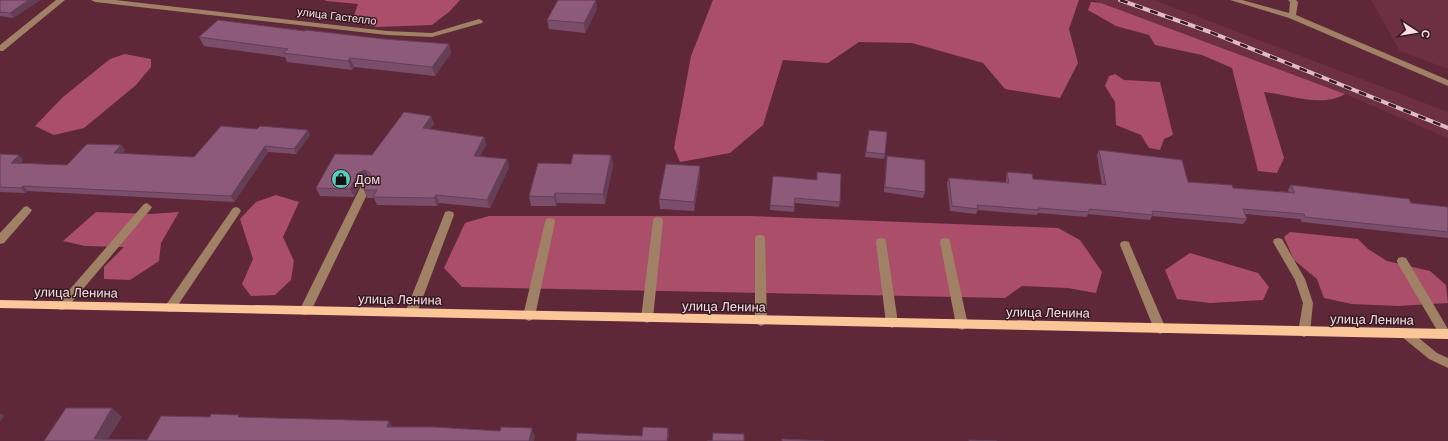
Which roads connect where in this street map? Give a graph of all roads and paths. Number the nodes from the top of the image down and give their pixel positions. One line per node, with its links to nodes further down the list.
1 (61, 0): 7 (street)
2 (95, 0): 6 (street, улица Гастелло)
3 (1234, 0): 5 (street)
4 (1292, 0): 5 (street)
5 (1292, 16): 8 (street)
6 (479, 21)
7 (0, 49)
8 (1448, 83)
9 (368, 182): 26 (street)
10 (147, 207): 24 (street)
11 (27, 210): 17 (street)
12 (236, 211): 25 (street)
13 (449, 215): 27 (street)
14 (658, 221): 29 (street)
15 (550, 222): 28 (street)
16 (760, 239): 30 (street)
17 (0, 240)
18 (881, 242): 31 (street)
19 (945, 242): 32 (street)
20 (1278, 242): 34 (street)
21 (1126, 245): 33 (street)
22 (1402, 261): 36 (street)
23 (0, 304): 24 (main road, улица Ленина)
24 (62, 306): 25 (main road, улица Ленина)
25 (170, 308): 26 (main road, улица Ленина)
26 (305, 311): 27 (main road, улица Ленина)
27 (411, 313): 28 (main road, улица Ленина)
28 (528, 316): 29 (main road, улица Ленина)
29 (647, 318): 30 (main road, улица Ленина)
30 (761, 320): 31 (main road, улица Ленина)
31 (892, 323): 32 (main road, улица Ленина)
32 (962, 325): 33 (main road, улица Ленина)
33 (1160, 329): 34 (main road, улица Ленина)
34 (1304, 332): 35 (main road, улица Ленина)
35 (1406, 333): 36 (main road, улица Ленина); 37 (street)
36 (1447, 334)
37 (1448, 363)

